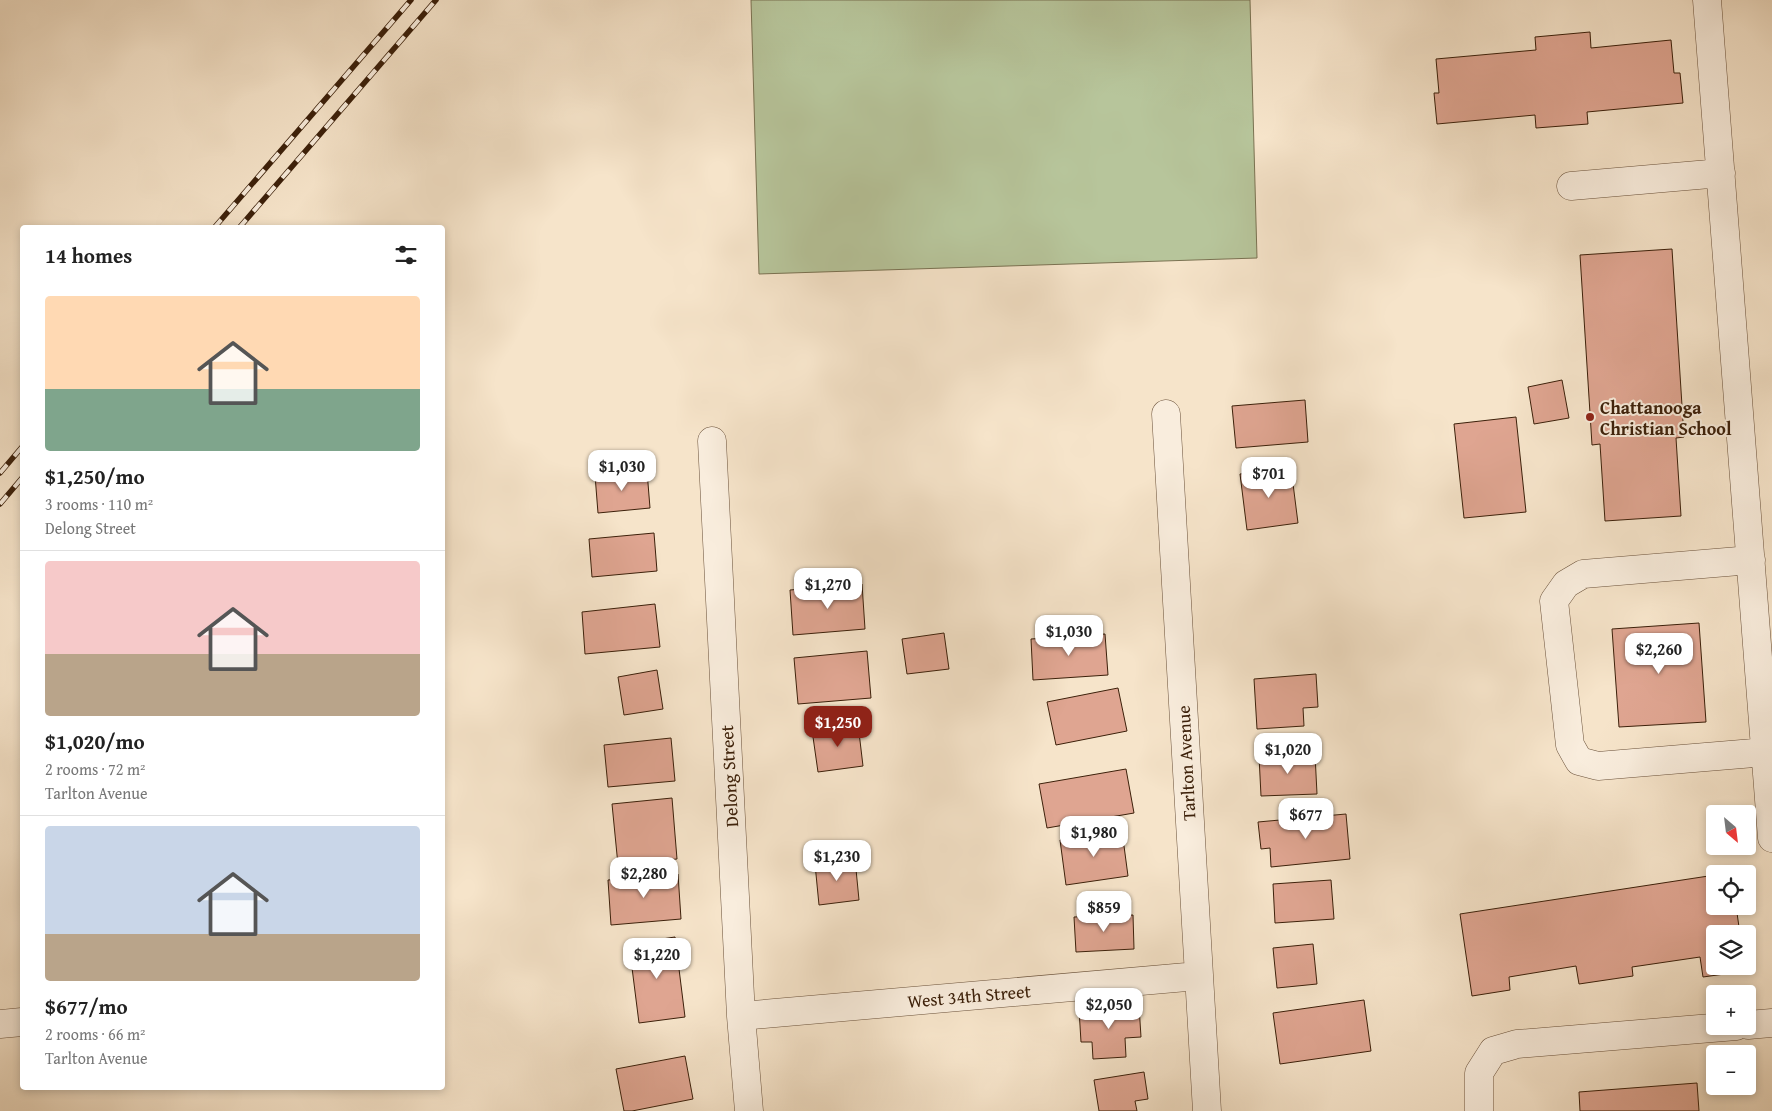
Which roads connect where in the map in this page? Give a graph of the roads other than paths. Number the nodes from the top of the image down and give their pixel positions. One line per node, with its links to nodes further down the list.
1 (1707, 0): 2 (street)
2 (1721, 173): 3 (street); 6 (street)
3 (1571, 186)
4 (1166, 414): 9 (street, Tarlton Avenue)
5 (712, 441): 10 (street, Delong Street)
6 (1751, 560): 7 (street); 7 (street)
7 (1766, 752): 8 (street)
8 (1772, 838)
9 (1198, 976): 10 (street, West 34th Street); 17 (street, Tarlton Avenue)
10 (741, 1016): 16 (street, Delong Street)
11 (20, 1022): 13 (street)
12 (1772, 1023): 14 (street)
13 (0, 1024)
14 (1756, 1024)
15 (1706, 1028): 18 (street)
16 (748, 1111)
17 (1207, 1111)
18 (1479, 1111)

